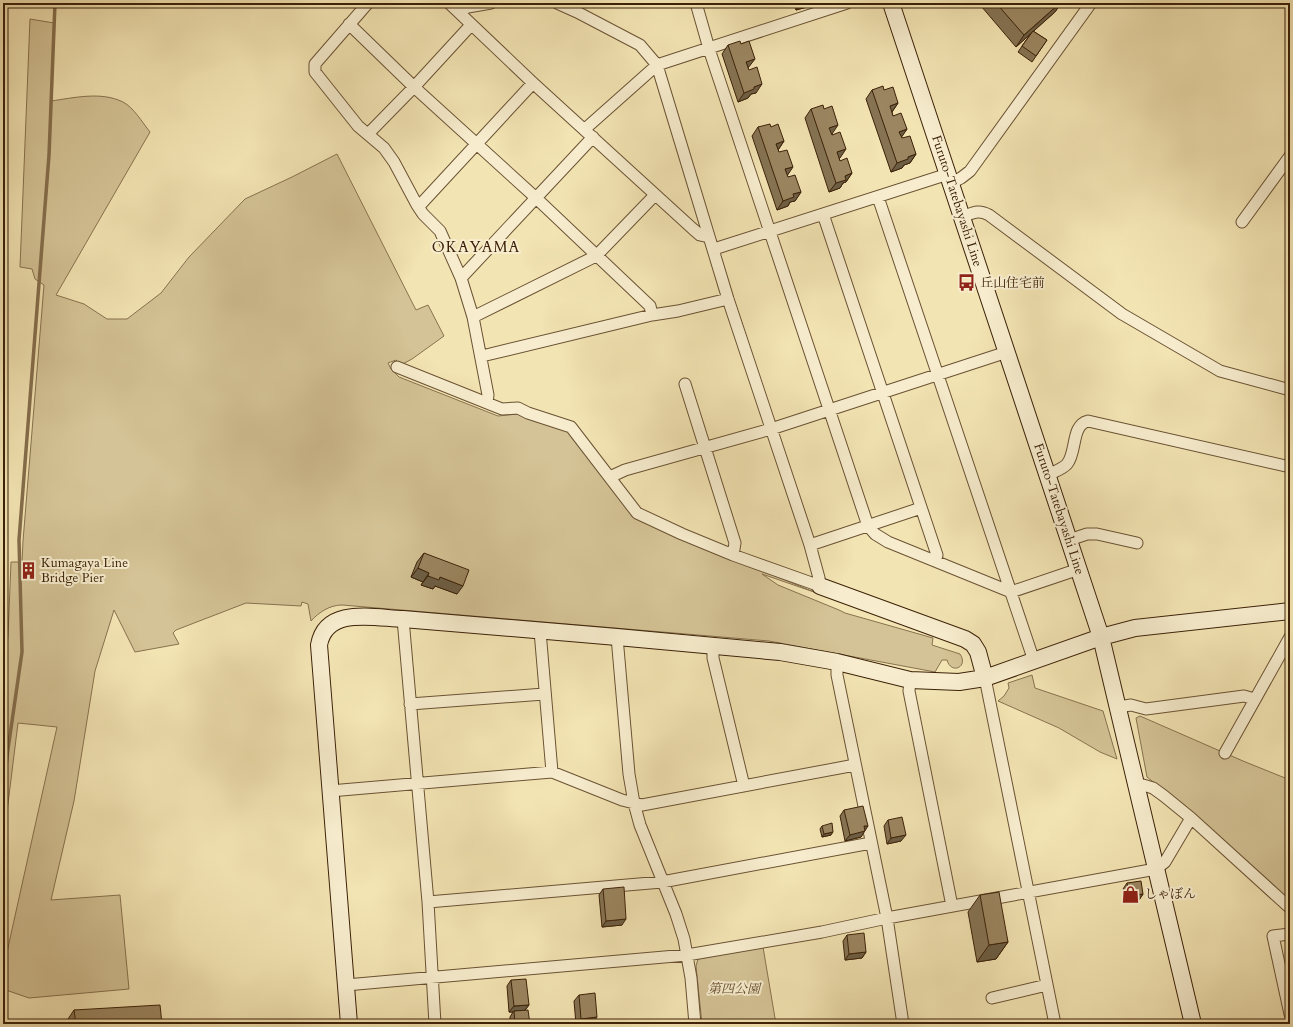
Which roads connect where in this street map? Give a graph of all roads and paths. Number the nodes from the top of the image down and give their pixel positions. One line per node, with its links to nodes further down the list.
1 (368, 3): 11 (street)
2 (449, 3): 10 (street)
3 (491, 3): 10 (street)
4 (556, 3): 14 (street)
5 (696, 3): 13 (street)
6 (847, 3): 9 (street)
7 (891, 3): 21 (street, Furuto-Tatebayashi Line)
8 (1091, 3): 21 (street)
9 (814, 8): 13 (street)
10 (459, 12): 12 (street)
11 (349, 24): 16 (street); 18 (street)
12 (471, 25): 15 (street); 16 (street)
13 (708, 48): 14 (street); 29 (street)
14 (657, 65): 17 (street); 30 (street)
15 (533, 83): 17 (street); 19 (street)
16 (414, 87): 18 (street); 19 (street)
17 (589, 133): 22 (street); 23 (street)
18 (368, 134): 25 (street)
19 (476, 144): 23 (street); 25 (street)
20 (1290, 156): 28 (street)
21 (949, 178): 24 (street); 27 (street, Furuto-Tatebayashi Line)
22 (655, 195): 30 (street); 32 (street)
23 (536, 197): 32 (street); 33 (street)
24 (878, 197): 26 (street); 40 (street)
25 (417, 205): 33 (street)
26 (822, 214): 29 (street); 43 (street)
27 (962, 217): 37 (street, Furuto-Tatebayashi Line); 42 (street)
28 (1242, 222)
29 (769, 231): 31 (street); 45 (street)
30 (709, 237): 31 (street)
31 (714, 249): 34 (street)
32 (596, 256): 35 (street); 36 (street)
33 (461, 278): 36 (street)
34 (728, 299): 35 (street); 46 (street)
35 (652, 315): 38 (street)
36 (474, 317): 38 (street)
37 (1007, 352): 40 (street); 49 (street, Furuto-Tatebayashi Line)
38 (482, 356): 44 (street)
39 (397, 367): 44 (street)
40 (938, 375): 43 (street); 60 (street)
41 (685, 384): 47 (street)
42 (1290, 390)
43 (882, 393): 45 (street); 51 (street)
44 (487, 402): 50 (street)
45 (829, 410): 46 (street); 52 (street)
46 (772, 429): 47 (street); 55 (street)
47 (706, 448): 50 (street); 56 (street)
48 (1290, 467): 49 (street)
49 (1048, 475): 53 (street, Furuto-Tatebayashi Line)
50 (610, 477): 56 (street)
51 (921, 508): 52 (street); 57 (street)
52 (868, 526): 55 (street); 57 (street)
53 (1069, 540): 54 (street); 58 (street, Furuto-Tatebayashi Line)
54 (1137, 543)
55 (810, 545): 59 (street)
56 (733, 555): 59 (street)
57 (935, 561): 60 (street)
58 (1079, 569): 60 (street); 66 (street, Furuto-Tatebayashi Line)
59 (820, 586): 70 (street)
60 (1011, 592): 68 (street)
61 (1290, 610): 66 (street)
62 (403, 620): 63 (street); 74 (street); 82 (street)
63 (540, 631): 65 (street); 72 (street)
64 (1290, 636): 73 (street)
65 (617, 637): 67 (street); 83 (street)
66 (1101, 637): 68 (street); 75 (street, Furuto-Tatebayashi Line)
67 (712, 645): 69 (street); 80 (street)
68 (1034, 661): 70 (street)
69 (837, 662): 71 (street); 77 (street)
70 (985, 678): 71 (street); 88 (street)
71 (910, 680): 90 (street)
72 (544, 694): 74 (street); 78 (street)
73 (1254, 699): 75 (street); 76 (street)
74 (410, 704): 79 (street)
75 (1118, 707): 81 (street, Furuto-Tatebayashi Line)
76 (1225, 753)
77 (855, 765): 80 (street); 85 (street)
78 (552, 772): 79 (street); 83 (street)
79 (418, 784): 82 (street); 89 (street)
80 (744, 786): 83 (street)
81 (1136, 786): 84 (street); 86 (street, Furuto-Tatebayashi Line)
82 (330, 791): 96 (street)
83 (634, 803): 87 (street)
84 (1191, 818): 86 (street); 91 (street)
85 (871, 843): 87 (street); 92 (street)
86 (1156, 869): 88 (street); 105 (street, Furuto-Tatebayashi Line)
87 (662, 882): 89 (street); 94 (street)
88 (1029, 892): 90 (street); 97 (street)
89 (428, 902): 95 (street)
90 (952, 906): 92 (street)
91 (1290, 908)
92 (886, 918): 94 (street); 103 (street)
93 (1290, 934): 99 (street)
94 (687, 955): 95 (street); 102 (street)
95 (431, 977): 96 (street); 101 (street)
96 (346, 985): 100 (street)
97 (1047, 985): 98 (street); 104 (street)
98 (992, 998)
99 (1290, 1014)
100 (349, 1024)
101 (435, 1024)
102 (695, 1024)
103 (903, 1024)
104 (1055, 1024)
105 (1193, 1024)

